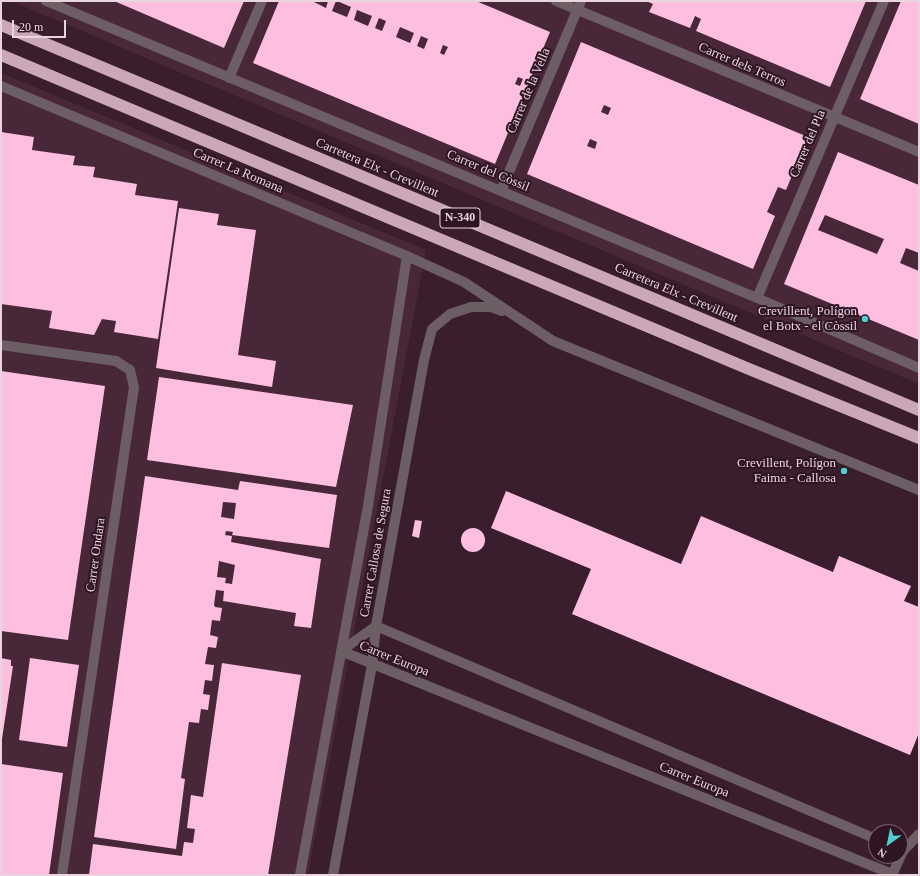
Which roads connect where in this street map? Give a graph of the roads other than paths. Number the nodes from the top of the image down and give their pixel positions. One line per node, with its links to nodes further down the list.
1 (46, 1): 8 (street, Carrer del Còssil)
2 (262, 1): 8 (street)
3 (556, 1): 5 (street, Carrer dels Terros)
4 (884, 1): 10 (street, Carrer del Pla)
5 (579, 6): 10 (street, Carrer dels Terros); 12 (street, Carrer de la Vella)
6 (1, 25): 18 (highway, Carretera Elx - Crevillent / N-340)
7 (1, 55): 19 (highway, N-340)
8 (230, 78): 12 (street, Carrer del Còssil)
9 (1, 86): 13 (street, Carrer La Romana)
10 (834, 117): 11 (street, Carrer dels Terros); 14 (street, Carrer del Pla)
11 (919, 152)
12 (501, 191): 14 (street, Carrer del Còssil)
13 (407, 256): 15 (street, Carrer La Romana); 22 (street, Carrer Callosa de Segura)
14 (757, 298): 17 (street, Carrer del Còssil)
15 (518, 318): 20 (street); 21 (street, Carrer Callosa de Segura)
16 (1, 345): 29 (street, Carrer Ondara)
17 (919, 368)
18 (919, 410)
19 (919, 438)
20 (919, 490)
21 (376, 626): 22 (street, Carrer Europa); 23 (street, Carrer Callosa de Segura); 25 (street, Carrer Europa)
22 (341, 651): 23 (street, Carrer Europa); 30 (street, Carrer Callosa de Segura)
23 (372, 665): 28 (street, Carrer Europa); 31 (street, Carrer Callosa de Segura)
24 (919, 834): 26 (street)
25 (868, 836)
26 (908, 844)
27 (896, 864): 28 (street)
28 (892, 874)
29 (62, 875)
30 (300, 875)
31 (333, 875)

